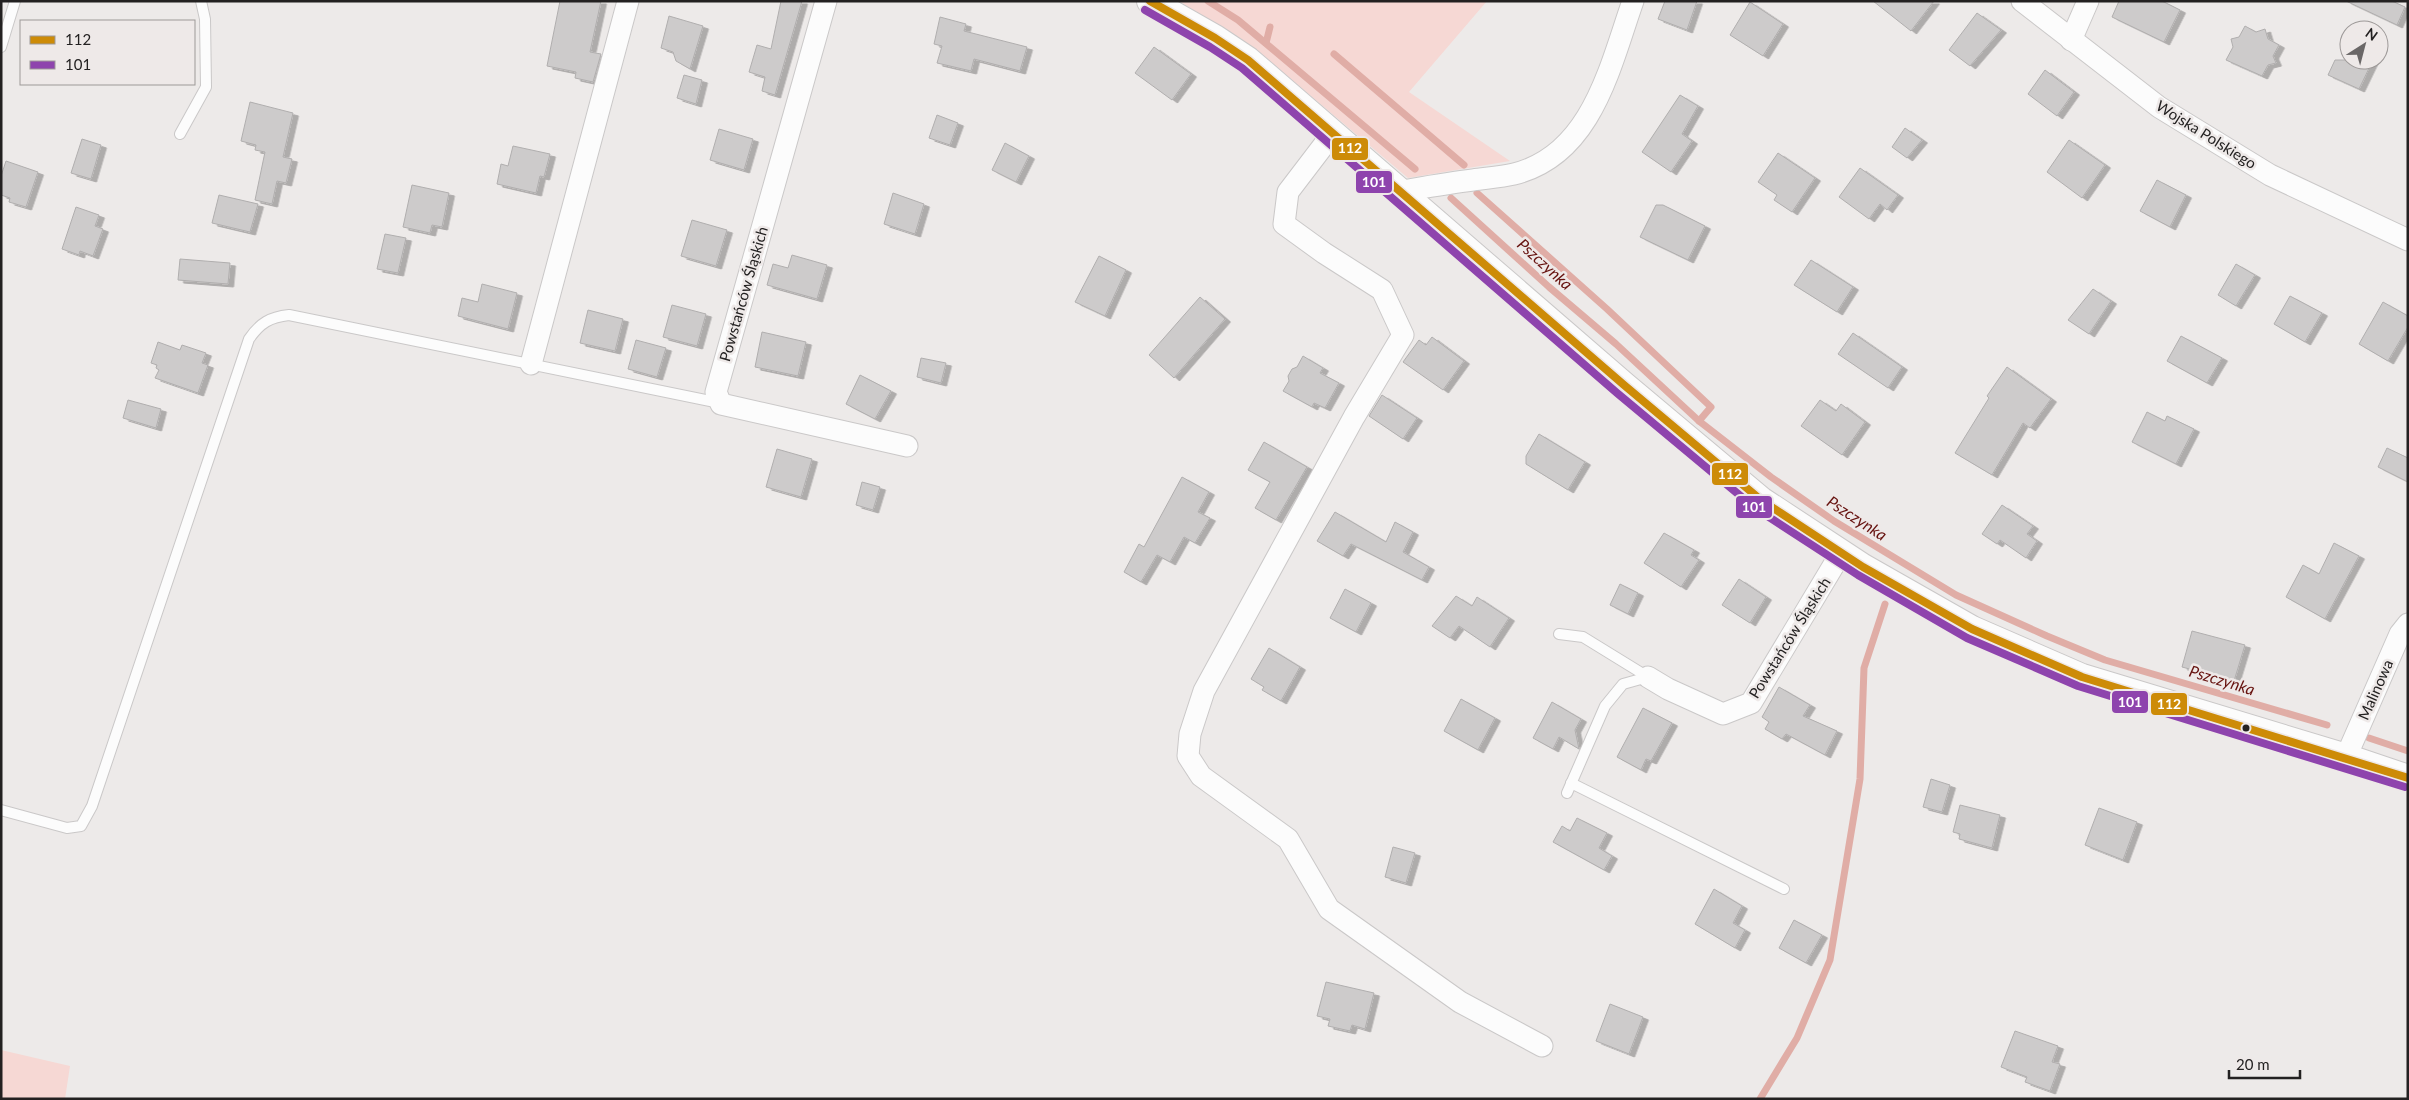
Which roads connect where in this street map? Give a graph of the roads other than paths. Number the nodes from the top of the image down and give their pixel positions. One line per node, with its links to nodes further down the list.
1 (15, 1): 10 (lane)
2 (201, 1): 12 (lane)
3 (628, 1): 15 (street)
4 (826, 1): 16 (street, Powstańców Śląskich)
5 (1150, 1): 11 (street)
6 (1633, 1): 13 (street)
7 (2022, 1): 9 (street, Wojska Polskiego)
8 (2088, 1): 9 (street)
9 (2071, 40): 14 (street, Wojska Polskiego)
10 (1, 47)
11 (1333, 133): 13 (street); 28 (street)
12 (180, 134)
13 (1402, 191): 18 (street)
14 (2408, 240)
15 (532, 364): 16 (lane); 26 (lane)
16 (721, 404): 17 (street)
17 (907, 446)
18 (1842, 553): 21 (street, Powstańców Śląskich); 22 (street)
19 (2408, 624): 22 (street, Malinowa)
20 (1559, 634): 21 (lane)
21 (1648, 677): 24 (lane)
22 (2346, 757): 23 (street)
23 (2408, 778)
24 (1571, 783): 25 (lane); 27 (lane)
25 (1567, 793)
26 (1, 810)
27 (1784, 889)
28 (1542, 1046)

